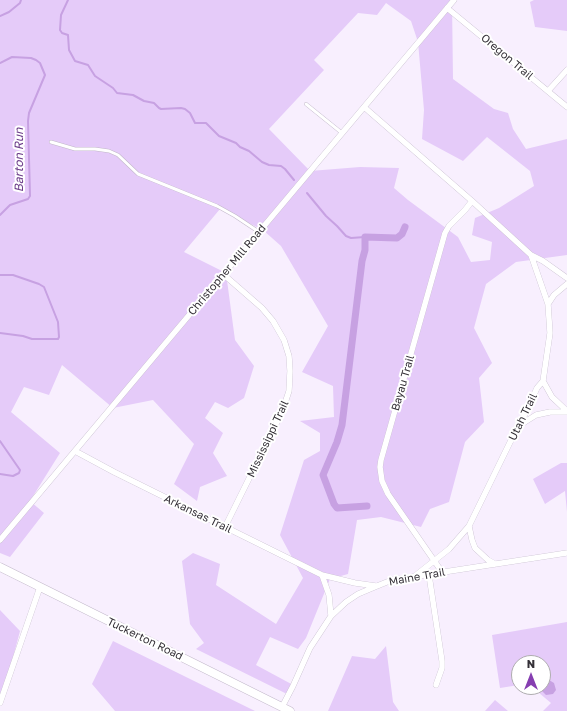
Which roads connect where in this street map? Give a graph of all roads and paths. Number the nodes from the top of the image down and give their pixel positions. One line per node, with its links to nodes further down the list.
1 (454, 0): 2 (street, Christopher Mill Road)
2 (447, 8): 4 (street, Oregon Trail); 6 (street, Christopher Mill Road)
3 (567, 70): 4 (street)
4 (548, 91): 7 (street, Oregon Trail)
5 (306, 104): 8 (lane)
6 (364, 107): 8 (street, Christopher Mill Road); 10 (street, Utah Trail)
7 (567, 107)
8 (342, 133): 11 (street, Christopher Mill Road)
9 (51, 142): 11 (lane)
10 (472, 201): 12 (street, Utah Trail); 25 (street, Bayau Trail)
11 (259, 232): 13 (street, Christopher Mill Road)
12 (531, 255): 14 (street, Utah Trail); 16 (street, Utah Trail)
13 (223, 274): 20 (street, Christopher Mill Road); 22 (street, Mississippi Trail)
14 (567, 278)
15 (567, 284): 16 (street)
16 (548, 304): 17 (street, Utah Trail)
17 (543, 381): 18 (street); 19 (street, Utah Trail)
18 (567, 412): 19 (street)
19 (518, 426): 21 (street, Utah Trail)
20 (75, 451): 22 (street, Arkansas Trail); 23 (street, Christopher Mill Road)
21 (469, 526): 25 (street, Utah Trail); 26 (street)
22 (225, 527): 29 (street, Arkansas Trail)
23 (0, 540)
24 (567, 553): 26 (street, Maine Trail)
25 (435, 561): 28 (street); 31 (street, Utah Trail)
26 (495, 564): 28 (street, Maine Trail)
27 (0, 567): 33 (main road, Tuckerton Road)
28 (442, 572): 30 (street, Maine Trail)
29 (322, 575): 32 (street, Arkansas Trail); 34 (street)
30 (429, 575): 31 (street, Maine Trail); 35 (street)
31 (415, 576): 32 (street, Maine Trail)
32 (377, 586): 34 (street, Maine Trail)
33 (40, 587): 36 (street); 37 (main road, Tuckerton Road)
34 (330, 616): 37 (street, Maine Trail)
35 (436, 685)
36 (0, 703)
37 (282, 707): 38 (main road, Tuckerton Road)
38 (290, 711)

